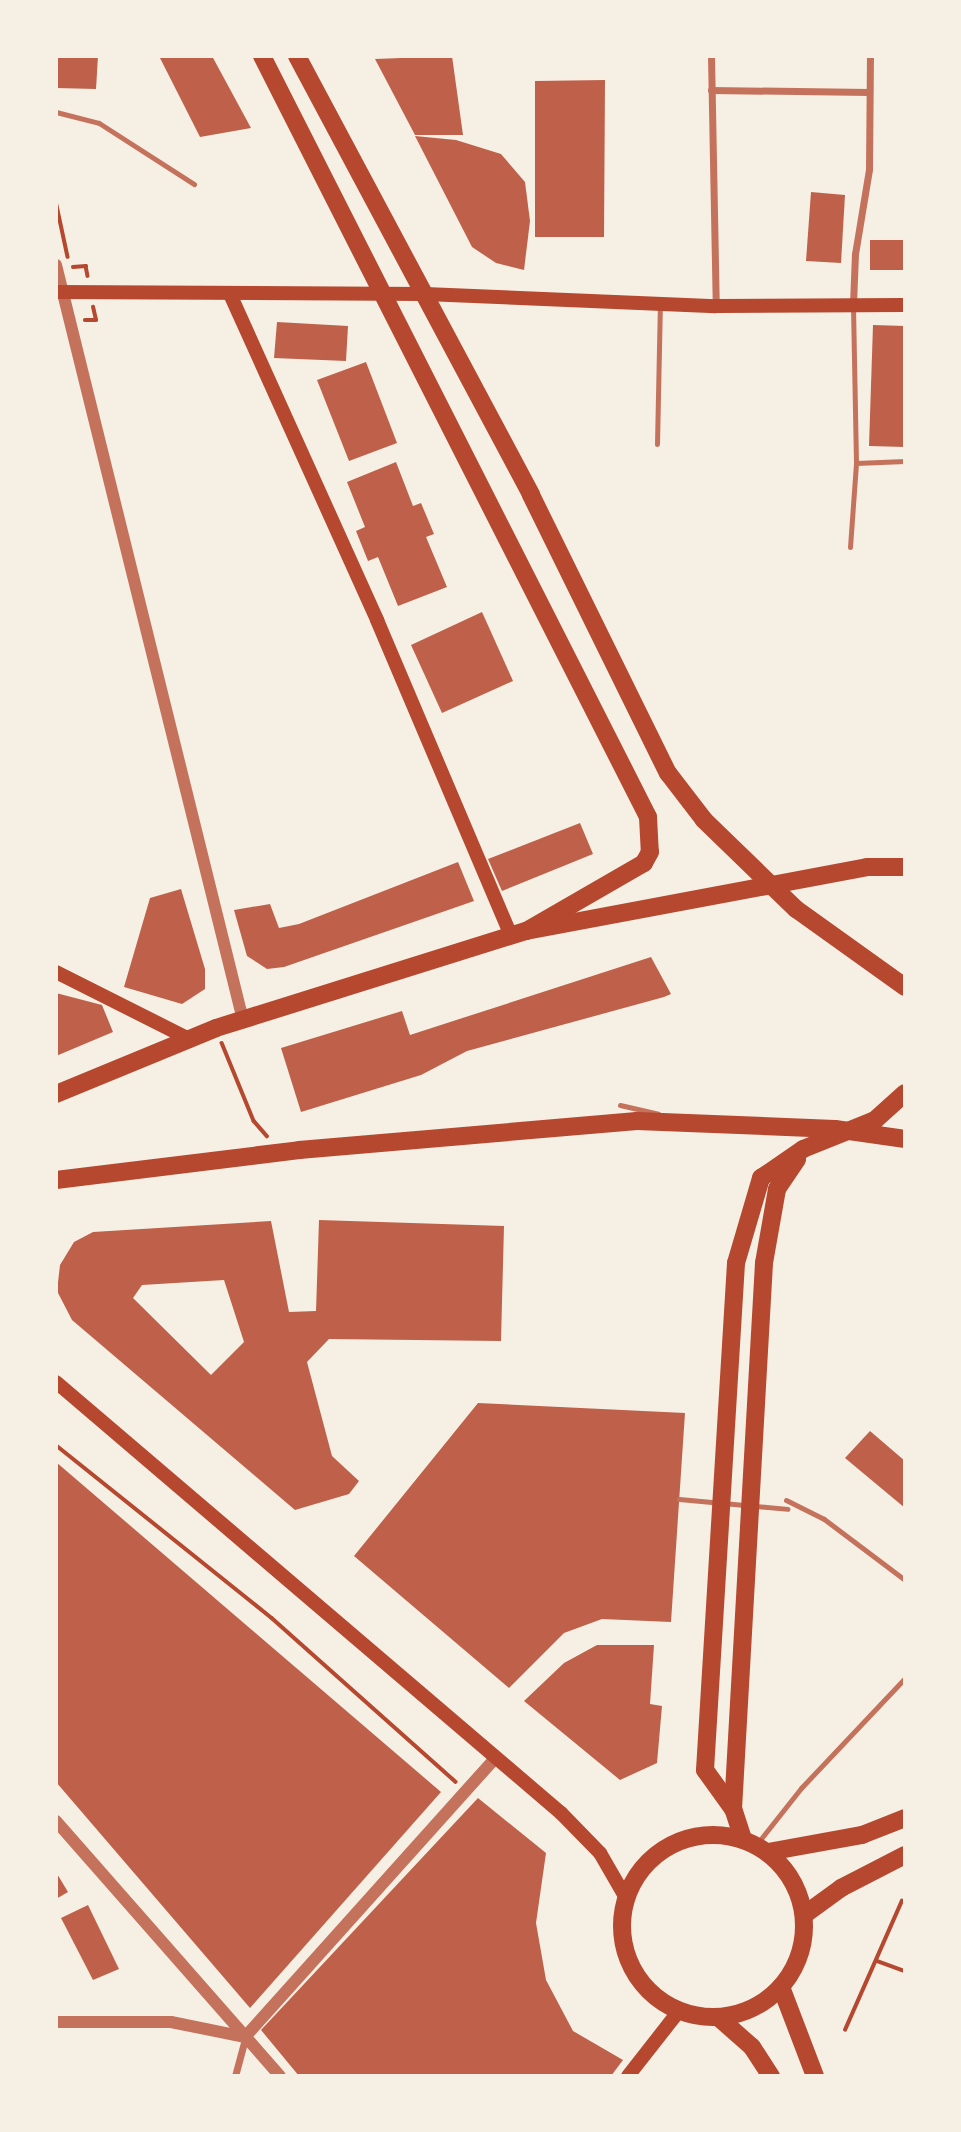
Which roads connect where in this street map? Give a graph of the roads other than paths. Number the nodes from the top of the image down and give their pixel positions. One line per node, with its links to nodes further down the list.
1 (262, 56): 12 (main road)
2 (297, 56): 3 (lane); 14 (main road)
3 (305, 56)
4 (711, 56): 6 (street)
5 (870, 56): 7 (street)
6 (711, 90): 7 (street); 18 (street)
7 (869, 92): 15 (street)
8 (56, 112): 9 (lane)
9 (194, 184)
10 (56, 266): 11 (street)
11 (60, 292): 13 (main road); 28 (street)
12 (386, 293): 13 (main road); 14 (main road); 25 (main road)
13 (230, 294): 25 (main road)
14 (425, 294): 17 (main road); 24 (main road)
15 (853, 304): 16 (main road); 18 (main road); 21 (lane)
16 (905, 304)
17 (660, 305): 18 (main road); 19 (lane)
18 (716, 306)
19 (657, 444)
20 (905, 461): 21 (lane)
21 (856, 463): 22 (lane)
22 (850, 547)
23 (905, 867): 24 (main road)
24 (771, 885): 25 (main road); 27 (main road)
25 (519, 933): 28 (main road)
26 (56, 972): 29 (main road)
27 (905, 987)
28 (243, 1020): 29 (main road)
29 (190, 1039): 31 (main road)
30 (905, 1093): 34 (main road)
31 (56, 1094)
32 (620, 1105): 33 (lane)
33 (685, 1120): 34 (main road); 37 (main road)
34 (852, 1131): 35 (main road); 36 (main road)
35 (905, 1139)
36 (803, 1149): 45 (main road); 45 (main road)
37 (56, 1180)
38 (56, 1382): 44 (main road)
39 (679, 1499): 41 (lane)
40 (786, 1500): 42 (lane)
41 (788, 1509)
42 (905, 1580)
43 (905, 1678): 48 (lane)
44 (496, 1757): 50 (main road); 56 (street)
45 (733, 1809): 48 (main road)
46 (905, 1818): 48 (main road)
47 (56, 1821): 56 (street)
48 (755, 1845): 50 (main road); 51 (main road)
49 (905, 1855): 51 (main road)
50 (626, 1898): 53 (main road)
51 (804, 1914): 52 (main road)
52 (781, 1987): 54 (main road); 61 (main road)
53 (679, 2011): 54 (main road); 59 (main road)
54 (718, 2017): 60 (main road)
55 (56, 2022): 56 (street)
56 (246, 2037): 57 (street); 58 (street)
57 (235, 2076)
58 (280, 2076)
59 (628, 2076)
60 (771, 2076)
61 (815, 2076)

